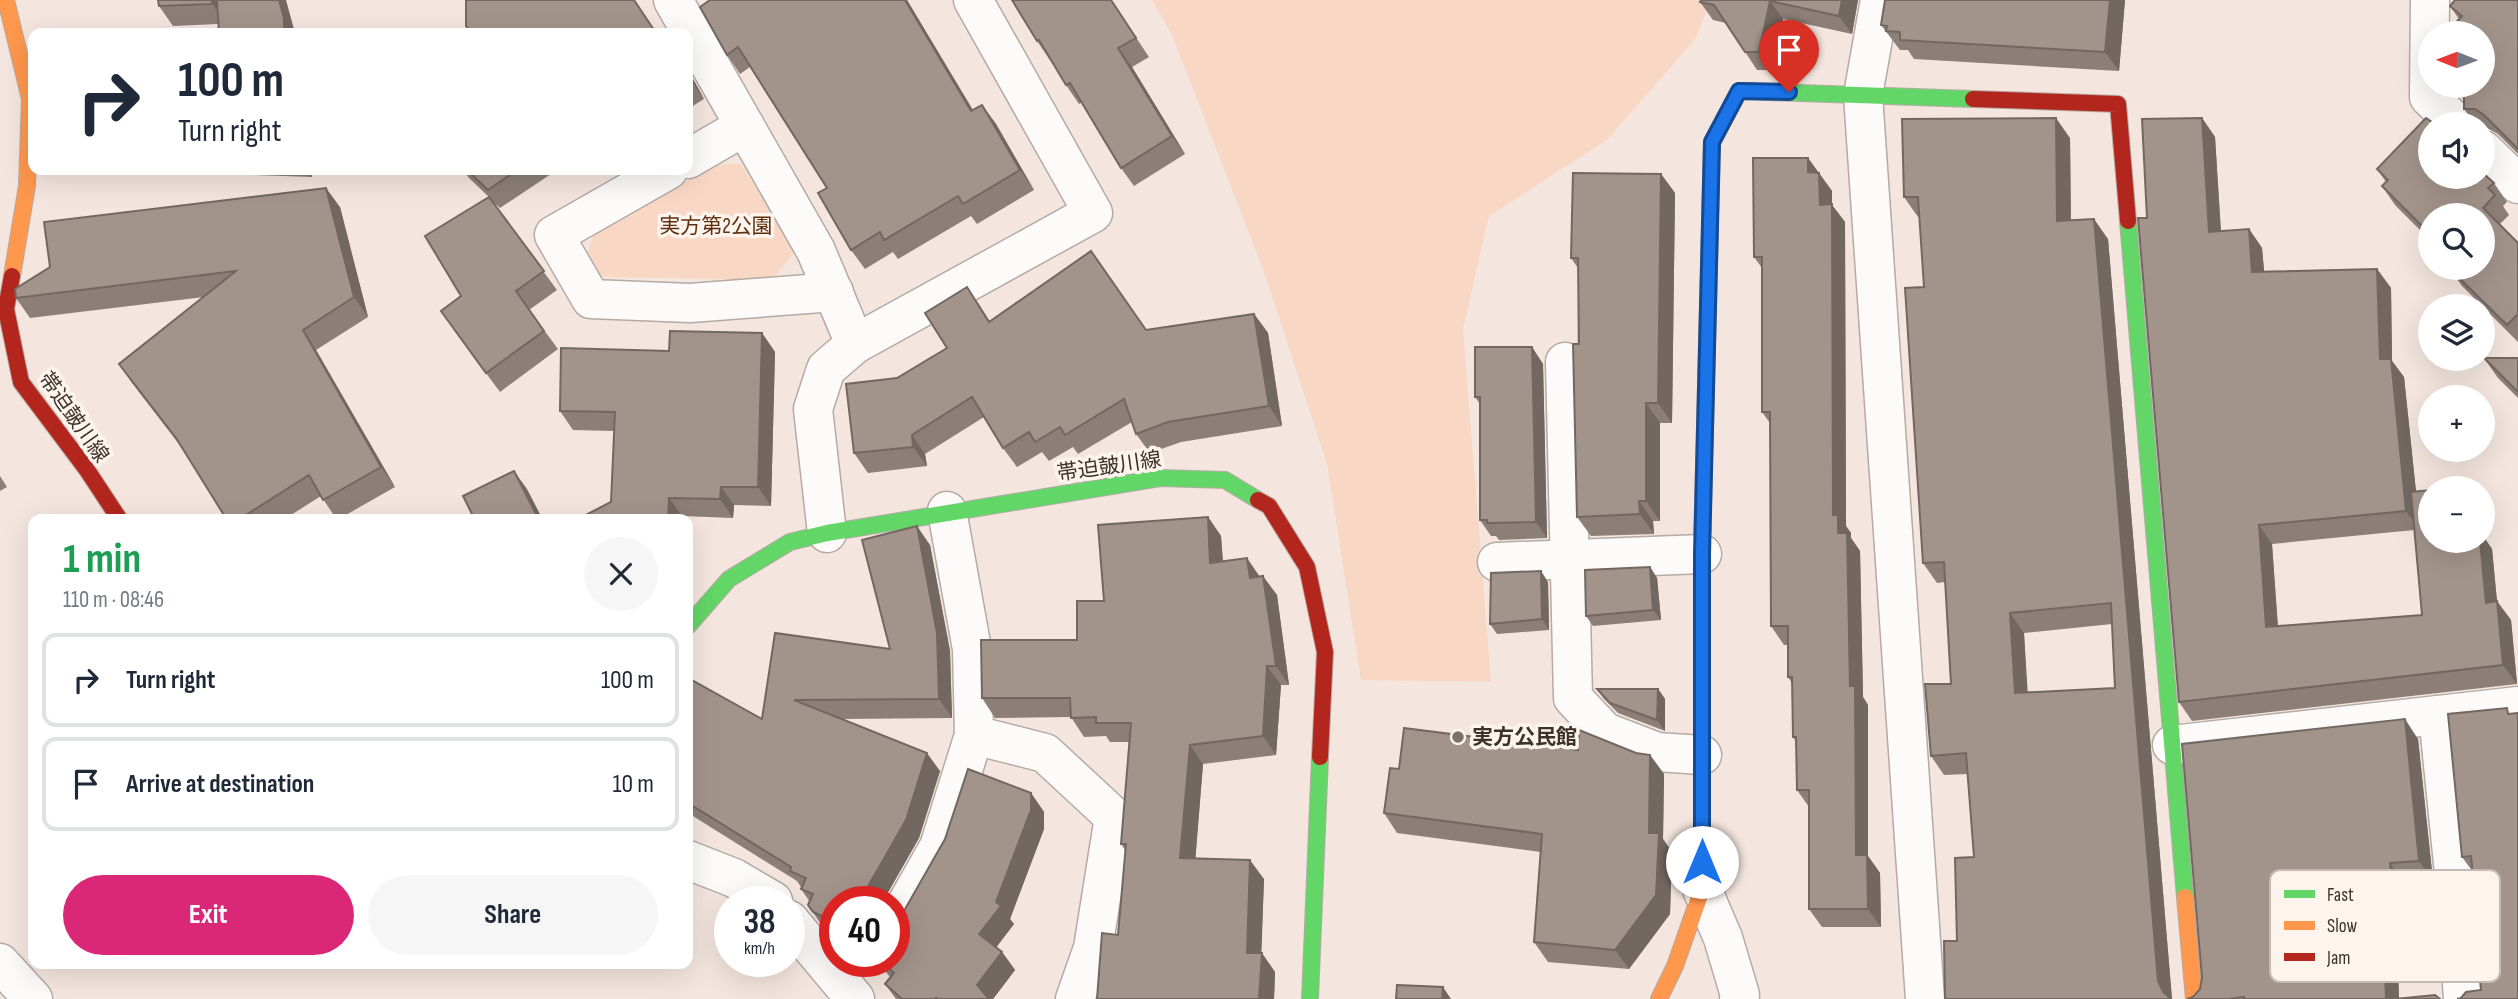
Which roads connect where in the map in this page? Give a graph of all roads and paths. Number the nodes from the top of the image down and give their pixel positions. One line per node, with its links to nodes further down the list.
1 (6, 0): 8 (street, 帯迫皷川線)
2 (673, 0): 6 (street)
3 (973, 0): 18 (street)
4 (1880, 0): 9 (street)
5 (2430, 0): 10 (street)
6 (689, 28)
7 (693, 35): 11 (street)
8 (28, 91)
9 (1863, 95): 23 (street); 30 (street); 45 (street)
10 (2445, 112)
11 (745, 126): 12 (street); 17 (street)
12 (693, 156)
13 (28, 157): 21 (street, 帯迫皷川線)
14 (2495, 162): 16 (street)
15 (659, 175): 17 (street)
16 (2518, 184)
17 (834, 292): 18 (street)
18 (855, 344): 22 (street)
19 (1565, 362): 24 (street)
20 (947, 511): 22 (street, 帯迫皷川線); 29 (street); 42 (street, 帯迫皷川線)
21 (116, 514)
22 (827, 533): 26 (street, 帯迫皷川線)
23 (1702, 554): 24 (street); 31 (street)
24 (1570, 559): 25 (street); 31 (street)
25 (1497, 562)
26 (693, 620)
27 (2518, 706): 28 (street)
28 (2438, 715): 30 (street); 33 (street)
29 (974, 735): 36 (street); 41 (street)
30 (2172, 745): 46 (street)
31 (1702, 755): 35 (street)
32 (693, 862): 34 (street)
33 (2454, 870)
34 (748, 886)
35 (1702, 888): 43 (street); 44 (street)
36 (910, 898)
37 (805, 935): 39 (street)
38 (0, 963): 40 (street)
39 (854, 981)
40 (33, 999)
41 (1075, 999)
42 (1311, 999)
43 (1659, 999)
44 (1739, 999)
45 (1925, 999)
46 (2194, 999)

